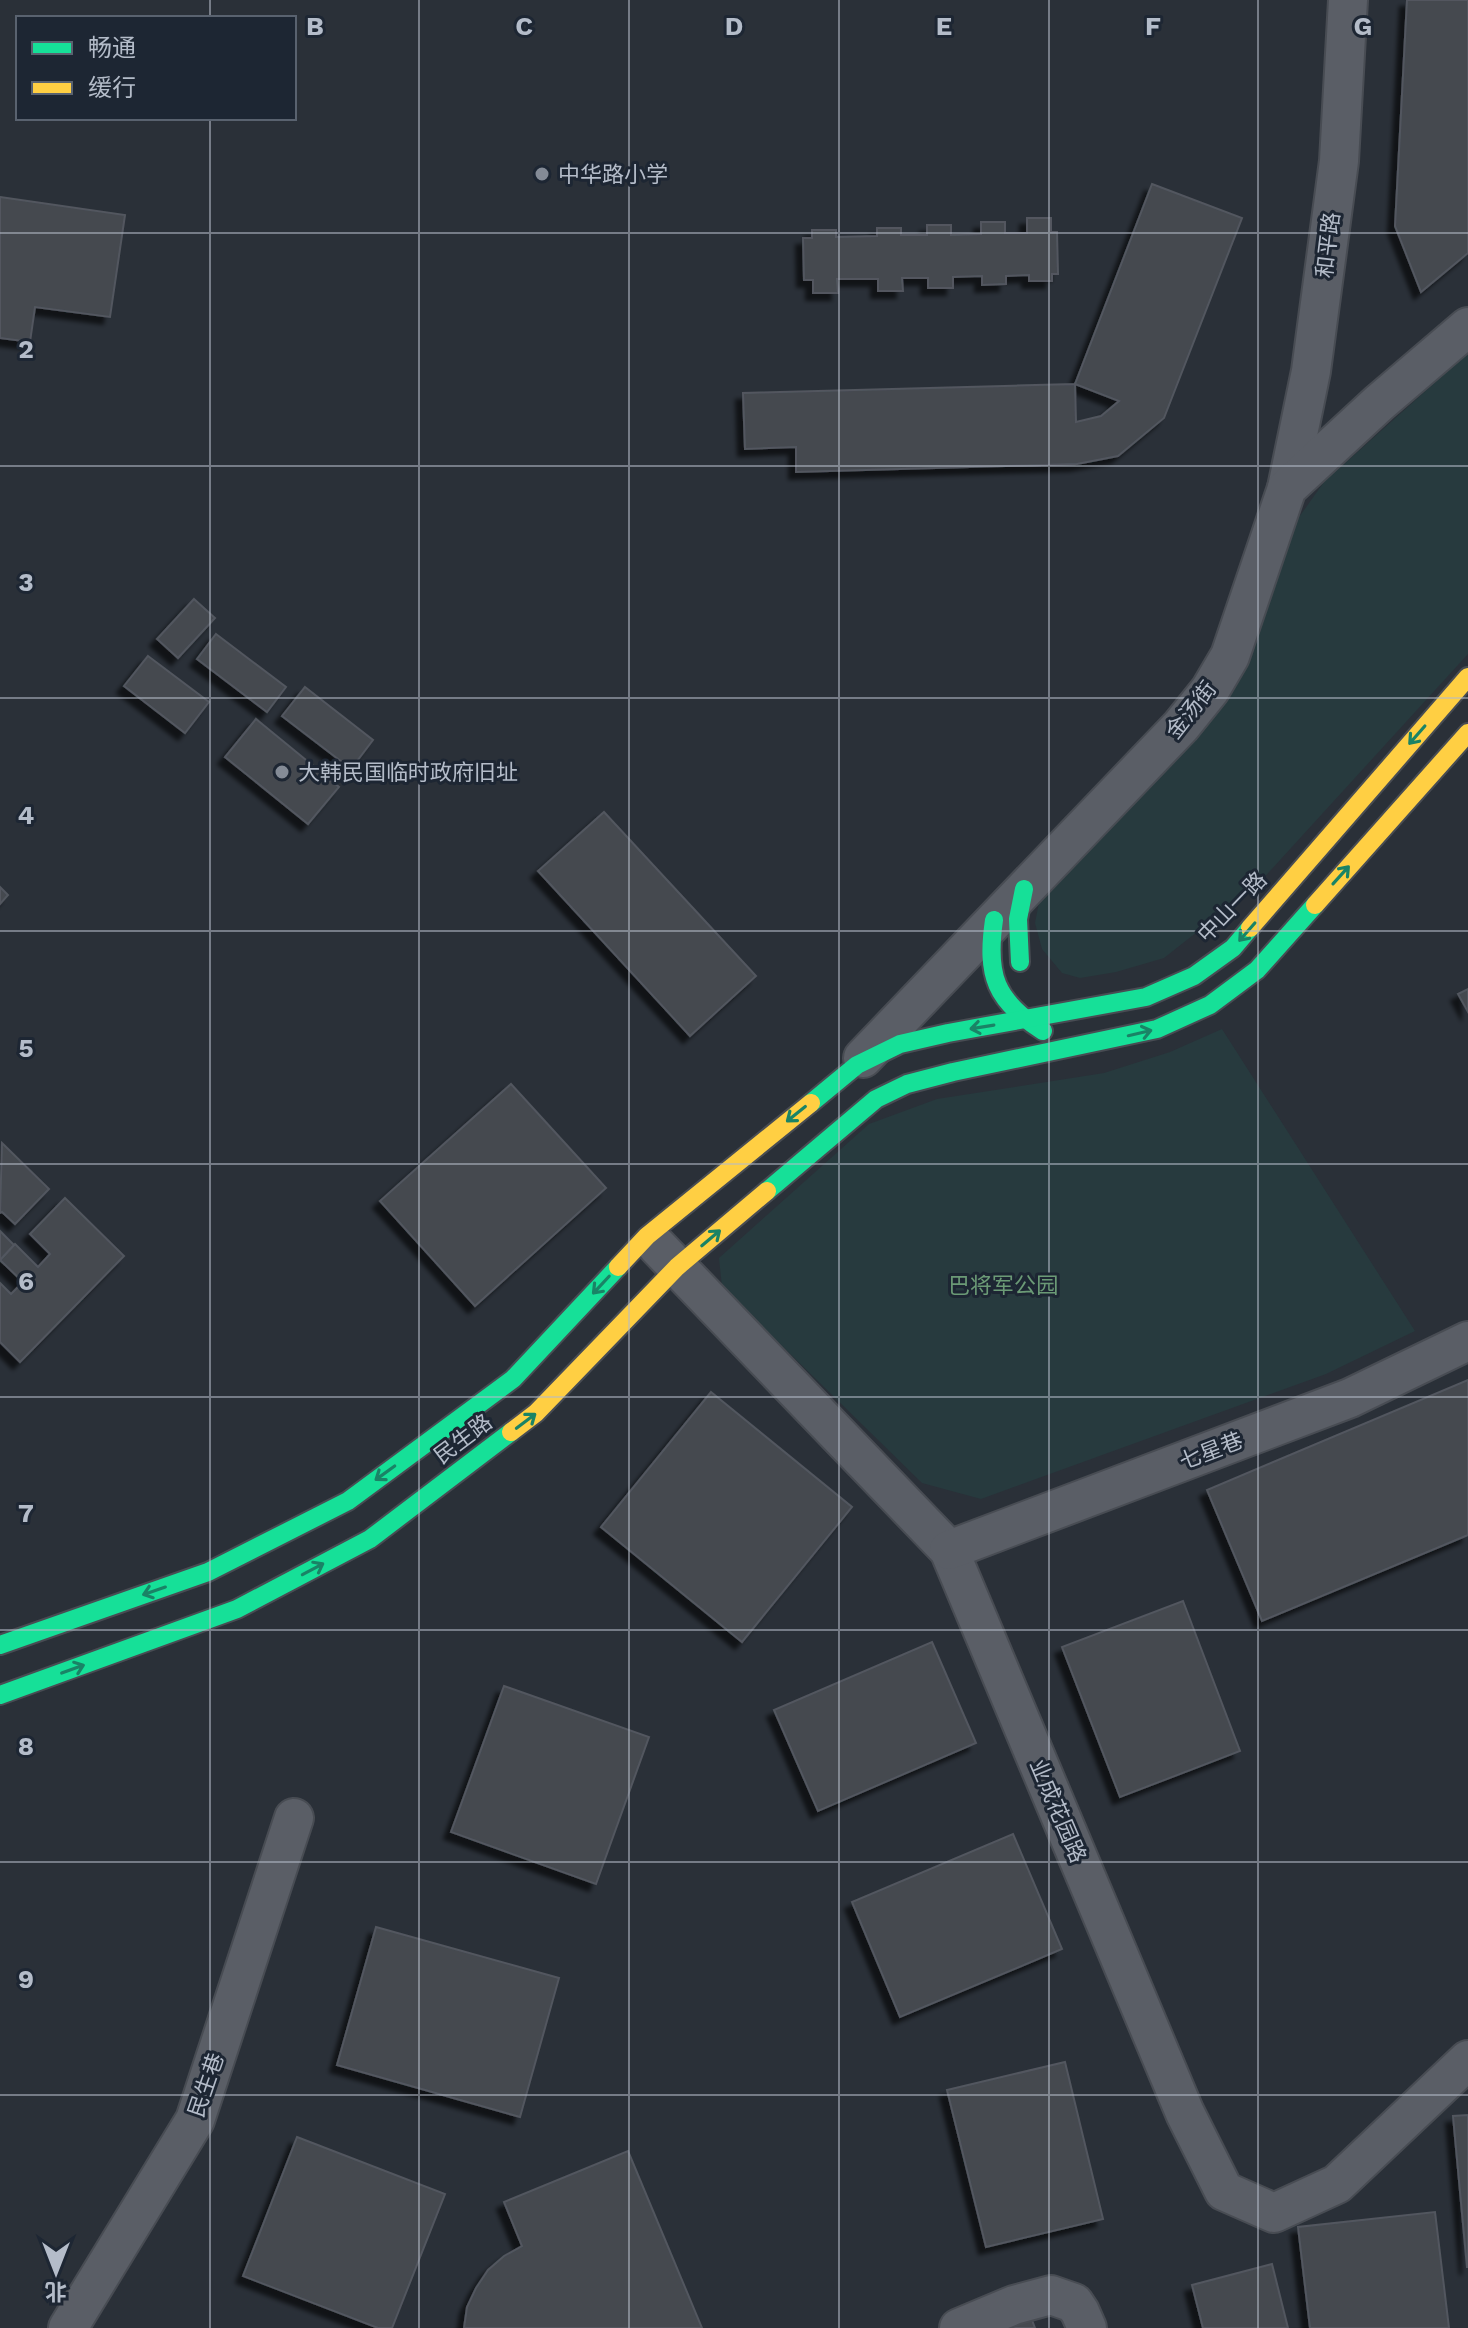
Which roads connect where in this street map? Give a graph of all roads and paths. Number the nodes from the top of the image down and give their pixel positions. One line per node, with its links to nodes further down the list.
1 (1348, 0): 3 (street, 和平路)
2 (1468, 327): 3 (street, 金汤街)
3 (1287, 488): 6 (street, 金汤街)
4 (1468, 677): 10 (main road, 中山一路, one-way to 10)
5 (1468, 733): 12 (main road, one-way to 5)
6 (1024, 889): 7 (street, 金汤街); 8 (main road)
7 (994, 920): 11 (main road); 13 (street, 金汤街)
8 (1027, 980)
9 (1044, 996): 10 (main road)
10 (1092, 1008): 11 (main road, 中山一路)
11 (1024, 1020): 12 (main road); 13 (main road, 中山一路, one-way to 13)
12 (1096, 1043): 15 (main road, 民生路, one-way to 12)
13 (857, 1065): 14 (main road, 民生路, one-way to 14)
14 (647, 1236): 15 (street, 业成花园路); 18 (main road, 民生路, one-way to 18)
15 (677, 1267): 17 (street, 业成花园路); 19 (main road, 民生路, one-way to 15)
16 (1468, 1341): 17 (street, 七星巷)
17 (949, 1550): 21 (street, 业成花园路)
18 (0, 1645)
19 (0, 1695)
20 (294, 1818): 22 (street, 民生巷)
21 (1468, 2060)
22 (68, 2328)
23 (959, 2328): 24 (street)
24 (1087, 2328)

